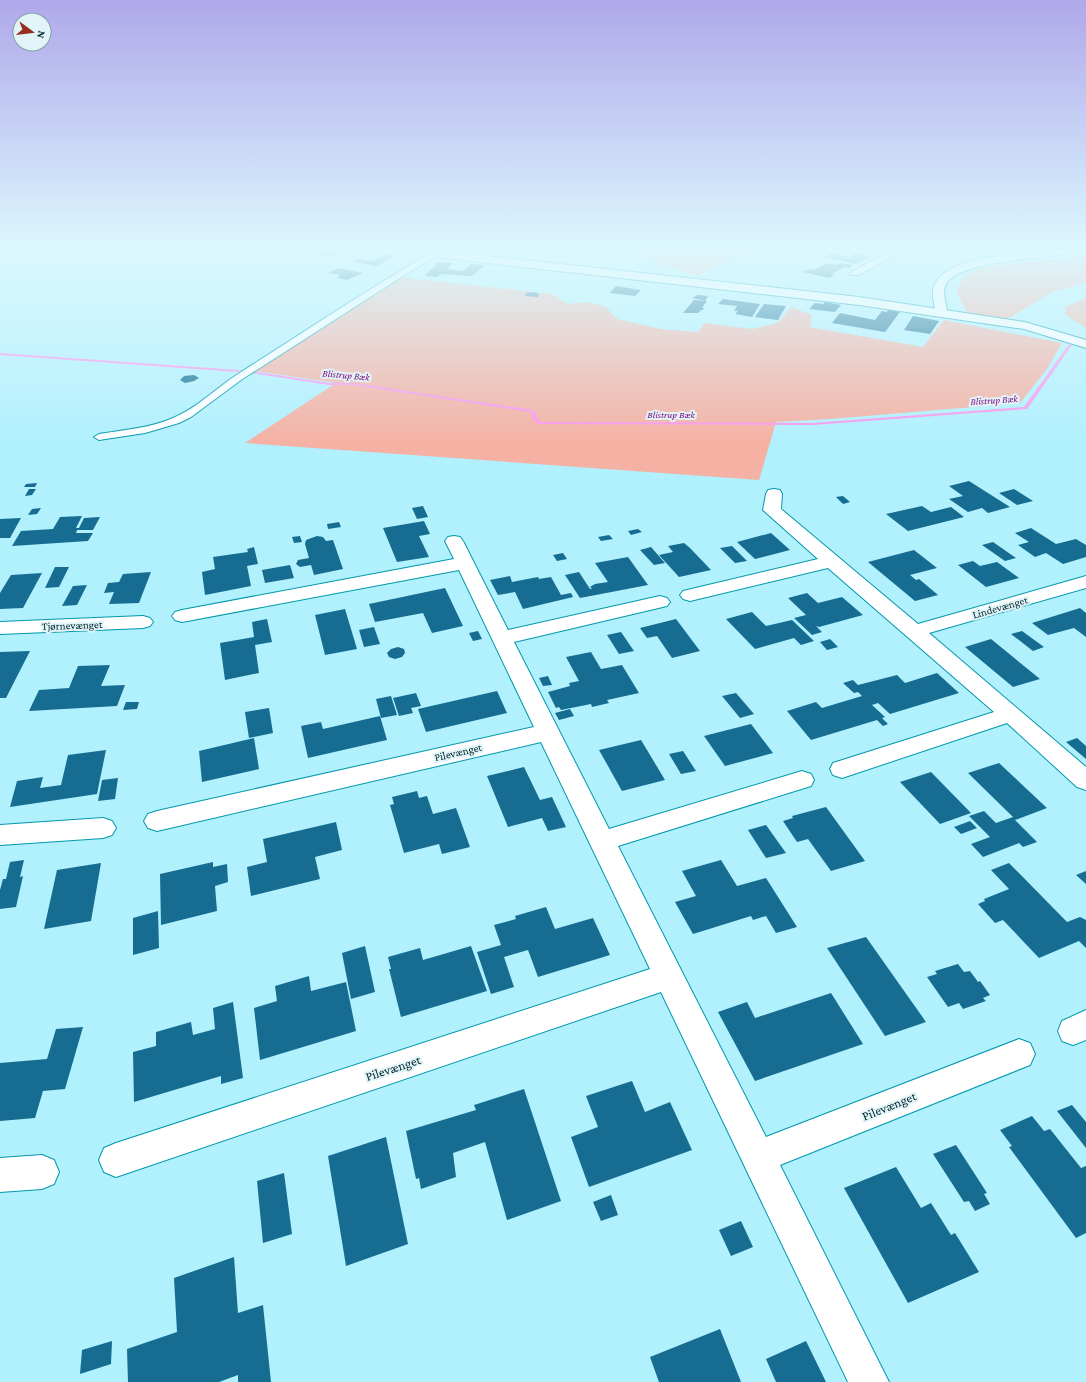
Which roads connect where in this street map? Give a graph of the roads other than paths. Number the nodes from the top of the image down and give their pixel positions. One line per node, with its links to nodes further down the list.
1 (337, 314): 4 (lane)
2 (951, 314): 3 (street)
3 (1086, 344)
4 (99, 436)
5 (774, 494): 6 (street)
6 (832, 561): 8 (street); 13 (street)
7 (1086, 582): 13 (street, Lindevænget)
8 (690, 595)
9 (660, 602): 14 (street)
10 (182, 616): 14 (street)
11 (143, 622): 12 (street, Tjørnevænget)
12 (0, 628)
13 (915, 631): 15 (street)
14 (502, 638): 16 (street)
15 (1011, 714): 17 (street); 19 (street)
16 (548, 732): 20 (street, Pilevænget); 23 (street)
17 (842, 769)
18 (802, 780): 23 (street)
19 (1086, 781)
20 (157, 821)
21 (103, 828): 22 (street)
22 (0, 835)
23 (602, 840): 24 (street)
24 (669, 976): 26 (street); 27 (street, Pilevænget)
25 (1019, 1054): 26 (street, Pilevænget)
26 (758, 1157): 30 (street)
27 (116, 1160)
28 (42, 1172): 29 (street)
29 (0, 1175)
30 (869, 1382)

